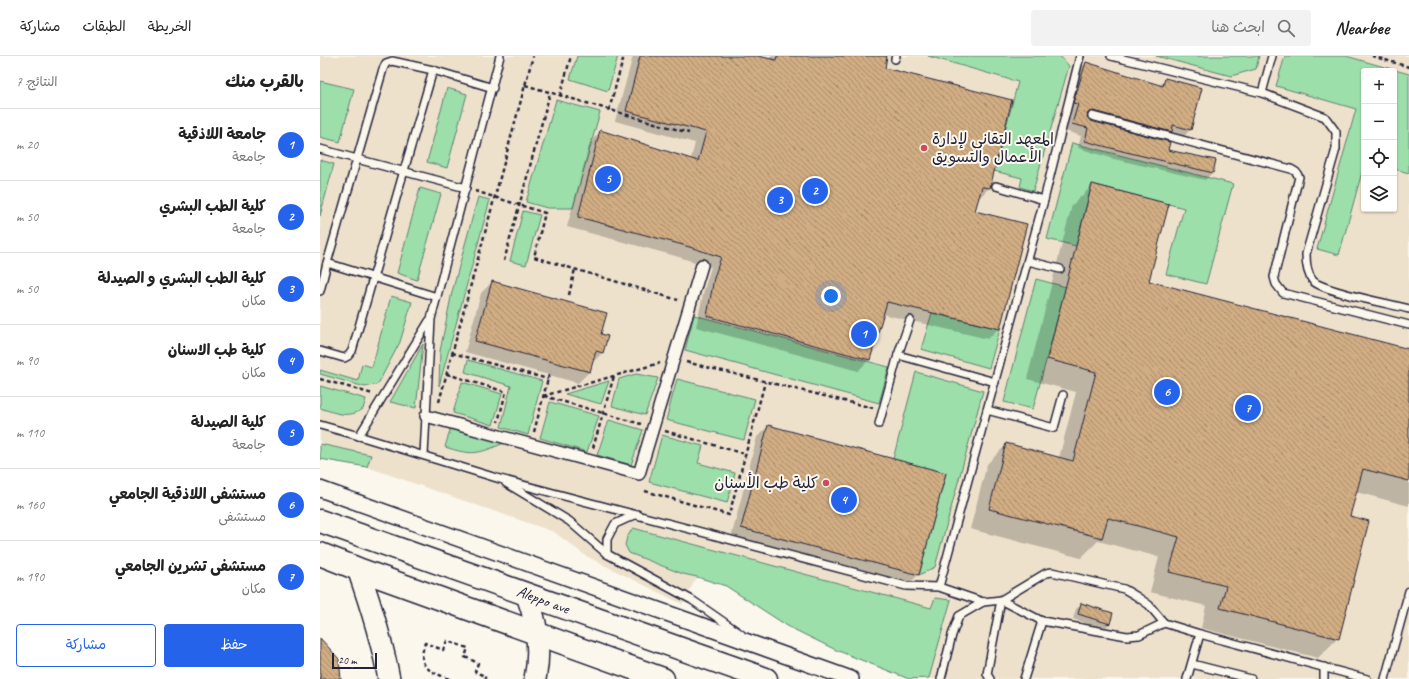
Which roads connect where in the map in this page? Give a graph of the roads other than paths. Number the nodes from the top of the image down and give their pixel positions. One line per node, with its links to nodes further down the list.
1 (500, 56): 6 (lane)
2 (1080, 56): 14 (lane)
3 (1111, 56): 7 (lane)
4 (1272, 56): 7 (lane)
5 (433, 70): 6 (lane); 10 (lane); 11 (lane)
6 (493, 88): 13 (lane)
7 (1262, 93): 22 (lane)
8 (1092, 116): 25 (lane)
9 (320, 149): 10 (lane)
10 (357, 159): 11 (lane); 16 (lane)
11 (404, 172): 13 (lane); 19 (lane)
12 (996, 186): 14 (lane)
13 (466, 188): 21 (lane)
14 (1044, 200): 15 (lane)
15 (1028, 261): 18 (lane); 28 (lane)
16 (327, 263): 19 (lane); 20 (lane)
17 (702, 265): 31 (street)
18 (1060, 269)
19 (374, 278): 21 (lane); 26 (lane)
20 (320, 292)
21 (437, 296): 23 (lane)
22 (1409, 309)
23 (431, 319): 31 (lane); 34 (lane)
24 (910, 320): 27 (lane)
25 (1409, 325)
26 (320, 351)
27 (898, 355): 28 (lane); 32 (lane)
28 (995, 382): 30 (lane)
29 (1063, 395): 30 (lane)
30 (987, 410): 43 (lane)
31 (430, 417): 35 (lane)
32 (879, 424)
33 (320, 425): 34 (lane)
34 (359, 436): 35 (lane)
35 (424, 455): 36 (lane)
36 (500, 479): 38 (lane); 41 (lane)
37 (320, 489): 52 (street)
38 (637, 514): 41 (lane); 43 (lane)
39 (320, 521): 45 (main road, Aleppo ave)
40 (320, 554): 42 (main road, Aleppo ave)
41 (607, 554): 52 (lane)
42 (358, 569): 50 (main road, Aleppo ave); 55 (main road)
43 (939, 587): 47 (lane)
44 (1409, 591): 67 (lane)
45 (527, 595): 50 (main road); 58 (main road, Aleppo ave)
46 (1001, 600): 47 (lane); 48 (lane); 49 (lane); 61 (lane)
47 (983, 602): 60 (lane)
48 (1042, 621): 49 (lane); 62 (lane)
49 (1164, 623): 51 (lane)
50 (538, 634): 56 (main road); 57 (main road, Aleppo ave)
51 (1200, 634): 53 (lane); 54 (lane)
52 (756, 644): 59 (street)
53 (1192, 664): 63 (lane); 64 (lane)
54 (1324, 667): 65 (lane); 66 (lane)
55 (389, 679)
56 (535, 679)
57 (663, 679)
58 (766, 679)
59 (851, 679)
60 (941, 679)
61 (990, 679)
62 (1024, 679)
63 (1187, 679)
64 (1252, 679)
65 (1324, 679)
66 (1367, 679)
67 (1385, 679)

